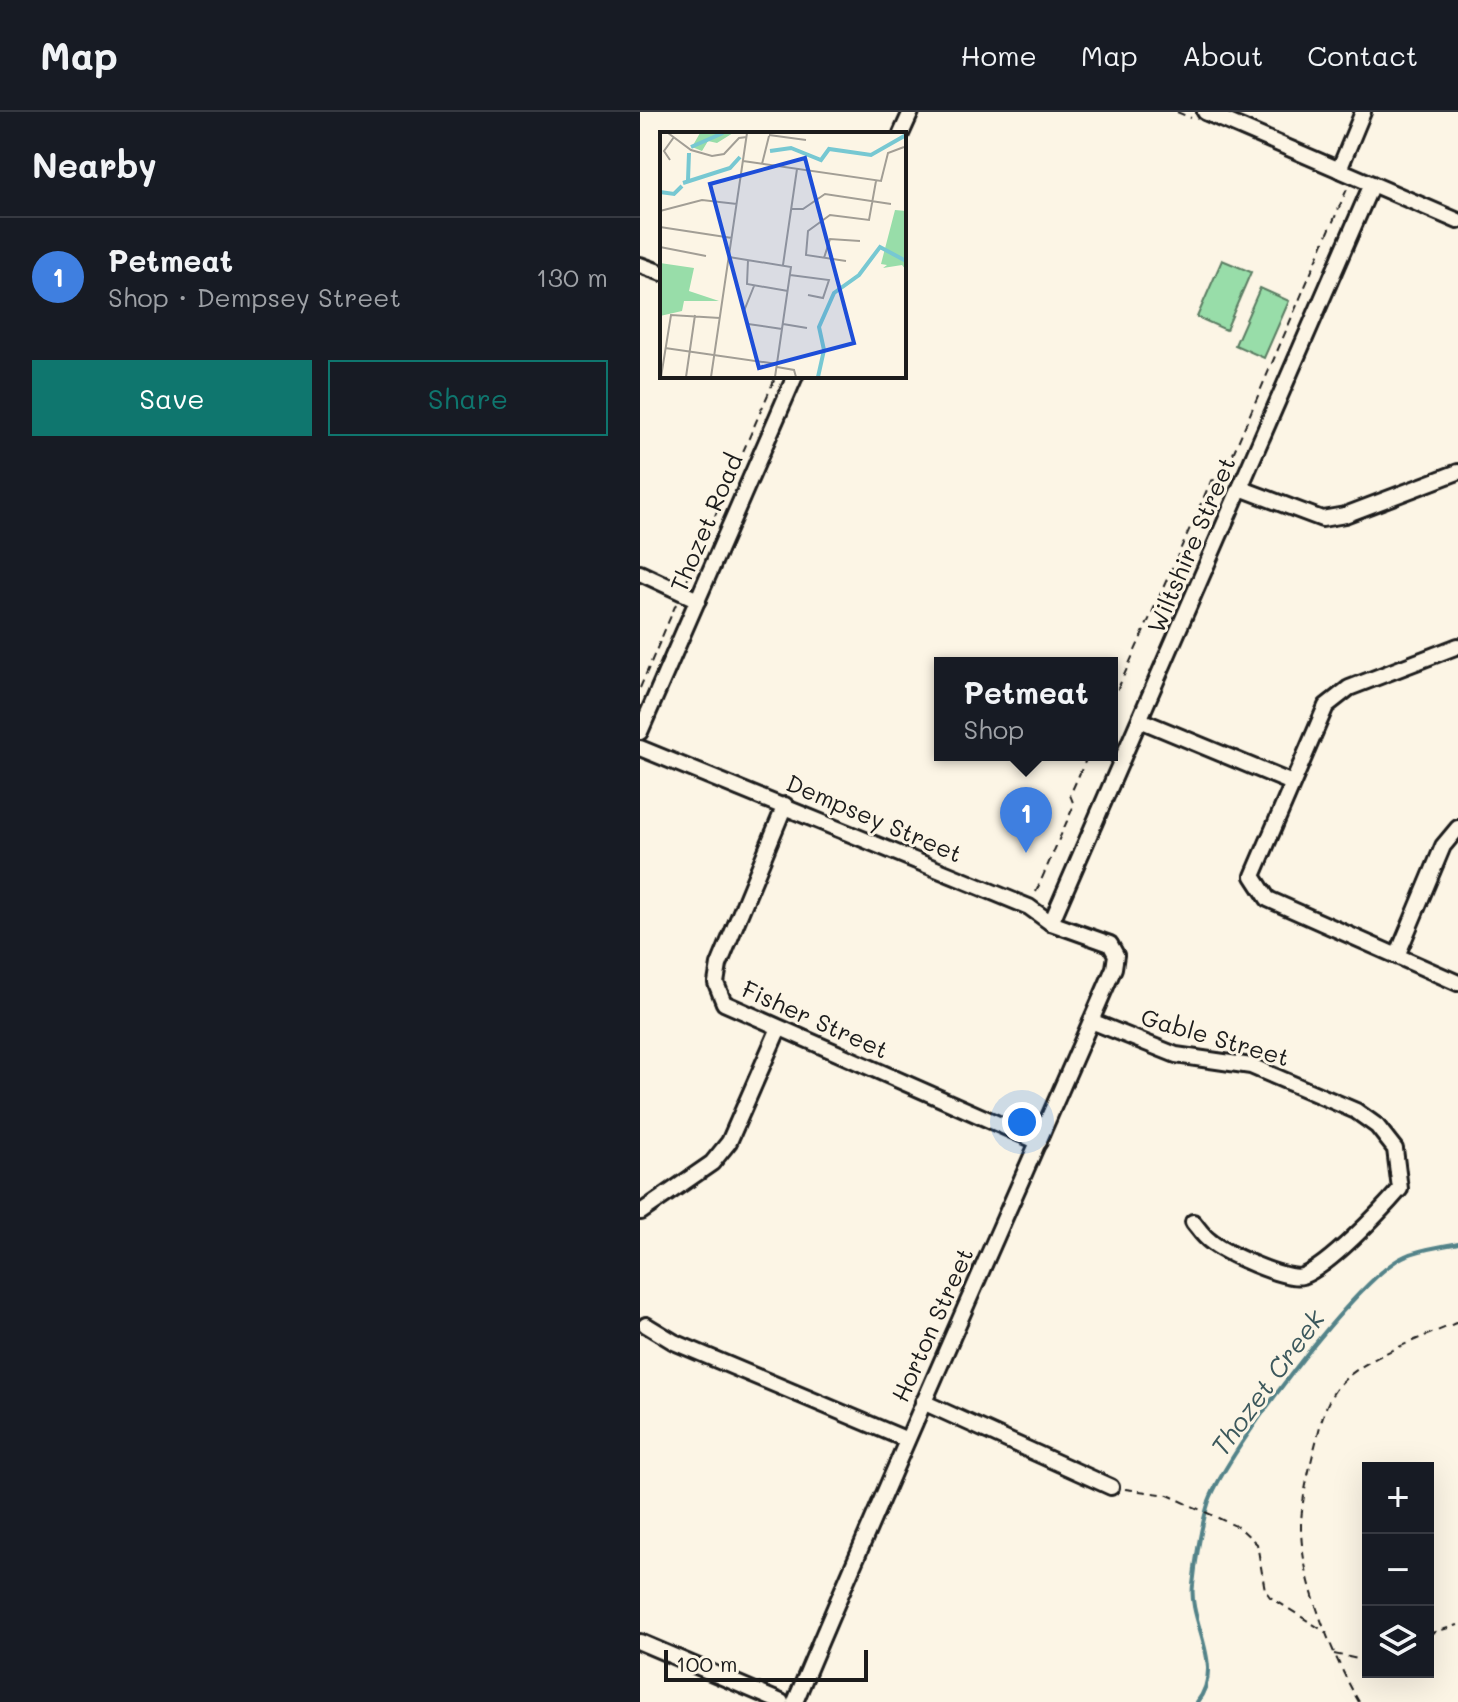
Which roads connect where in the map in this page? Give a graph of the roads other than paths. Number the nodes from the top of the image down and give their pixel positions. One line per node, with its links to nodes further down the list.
1 (911, 112): 4 (street)
2 (1363, 112): 5 (street)
3 (1198, 115): 5 (street)
4 (902, 132)
5 (1339, 170): 6 (street)
6 (1372, 184): 7 (street); 12 (street, Wiltshire Street)
7 (1458, 221)
8 (640, 265): 9 (street)
9 (660, 272)
10 (794, 378): 14 (street, Thozet Road)
11 (1458, 472): 12 (street)
12 (1240, 488): 16 (street, Wiltshire Street)
13 (640, 573): 14 (street)
14 (698, 600): 17 (street, Thozet Road)
15 (1458, 646): 19 (street)
16 (1140, 720): 19 (street); 22 (street, Wiltshire Street)
17 (640, 732)
18 (640, 748): 20 (street, Dempsey Street)
19 (1292, 783): 23 (street)
20 (785, 805): 22 (street, Dempsey Street); 27 (street, Fisher Street)
21 (1458, 828): 23 (street)
22 (1051, 923): 24 (street, Dempsey Street)
23 (1397, 956): 25 (street)
24 (1114, 968): 26 (street, Horton Street)
25 (1458, 983)
26 (1091, 1021): 28 (street, Horton Street); 30 (street, Gable Street)
27 (778, 1030): 28 (street, Fisher Street); 29 (street)
28 (1039, 1142): 32 (street, Horton Street)
29 (641, 1212)
30 (1193, 1222)
31 (646, 1325): 33 (street)
32 (923, 1402): 33 (street, Horton Street); 34 (street)
33 (905, 1439): 37 (street, Horton Street)
34 (1111, 1487)
35 (640, 1642): 36 (street)
36 (781, 1702)
37 (795, 1702)

